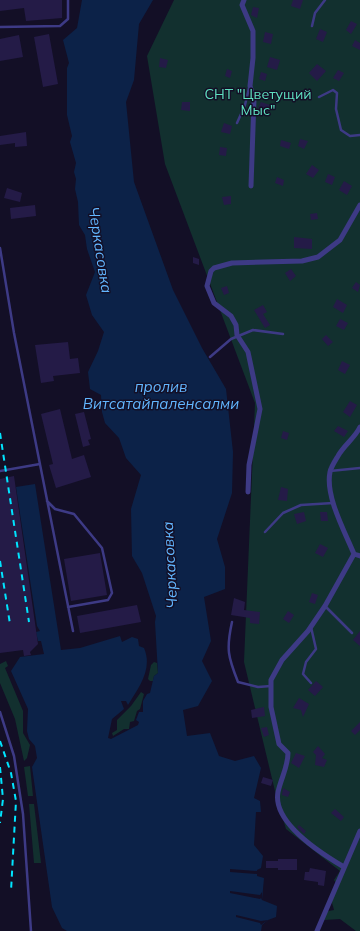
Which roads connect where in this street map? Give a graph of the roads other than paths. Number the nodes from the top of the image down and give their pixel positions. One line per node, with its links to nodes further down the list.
1 (68, 0): 5 (lane)
2 (244, 0): 6 (street)
3 (325, 0): 4 (lane)
4 (312, 26)
5 (0, 27)
6 (250, 86): 8 (lane); 10 (street)
7 (319, 97): 9 (lane)
8 (237, 123)
9 (360, 135)
10 (251, 186)
11 (360, 205): 14 (street)
12 (0, 248): 17 (lane)
13 (283, 334): 14 (lane)
14 (237, 335): 15 (lane); 21 (street)
15 (210, 358)
16 (360, 427): 20 (street)
17 (40, 464): 19 (lane); 22 (lane)
18 (360, 468): 20 (lane)
19 (0, 471)
20 (330, 472): 23 (street)
21 (248, 492)
22 (47, 501): 28 (lane); 28 (lane)
23 (333, 503): 24 (lane); 25 (street)
24 (265, 532)
25 (354, 554): 26 (street); 27 (street)
26 (360, 556)
27 (325, 606): 30 (street); 32 (lane)
28 (68, 607): 31 (lane)
29 (232, 622): 34 (lane)
30 (311, 627): 33 (lane); 34 (street)
31 (73, 631)
32 (352, 633)
33 (311, 683)
34 (271, 686): 37 (street)
35 (0, 712): 38 (lane)
36 (360, 831): 37 (street)
37 (344, 867): 39 (street)
38 (31, 931)
39 (317, 931)

